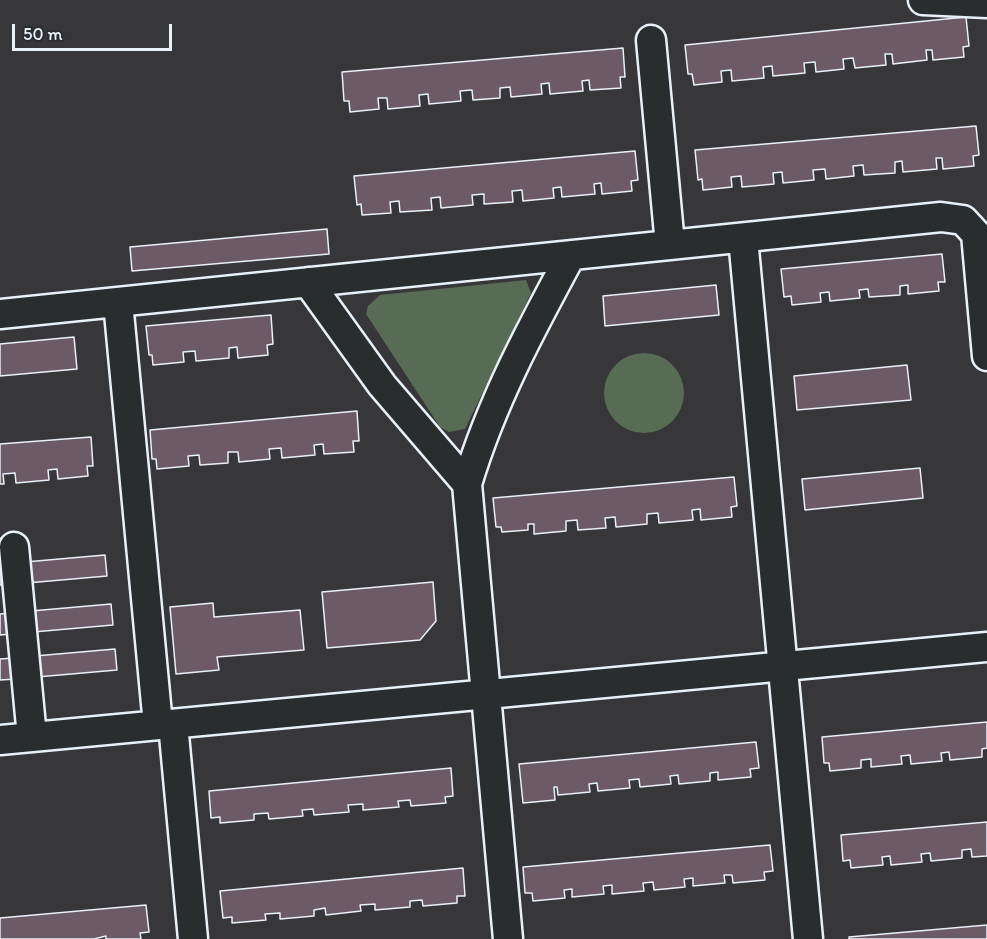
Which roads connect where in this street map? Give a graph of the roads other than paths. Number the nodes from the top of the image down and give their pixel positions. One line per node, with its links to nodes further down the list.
1 (923, 0): 2 (street)
2 (987, 3)
3 (651, 40): 5 (street)
4 (742, 238): 5 (street); 10 (street); 14 (street)
5 (670, 245): 6 (street)
6 (572, 255): 7 (street); 11 (street)
7 (308, 282): 8 (street); 11 (street)
8 (118, 302): 9 (street); 16 (street)
9 (0, 314)
10 (987, 356)
11 (467, 484): 15 (street)
12 (14, 547): 17 (street)
13 (987, 647): 14 (street)
14 (783, 666): 15 (street); 21 (street)
15 (486, 694): 16 (street); 20 (street)
16 (166, 724): 17 (street); 19 (street)
17 (32, 737): 18 (street)
18 (0, 740)
19 (193, 939)
20 (508, 939)
21 (808, 939)

